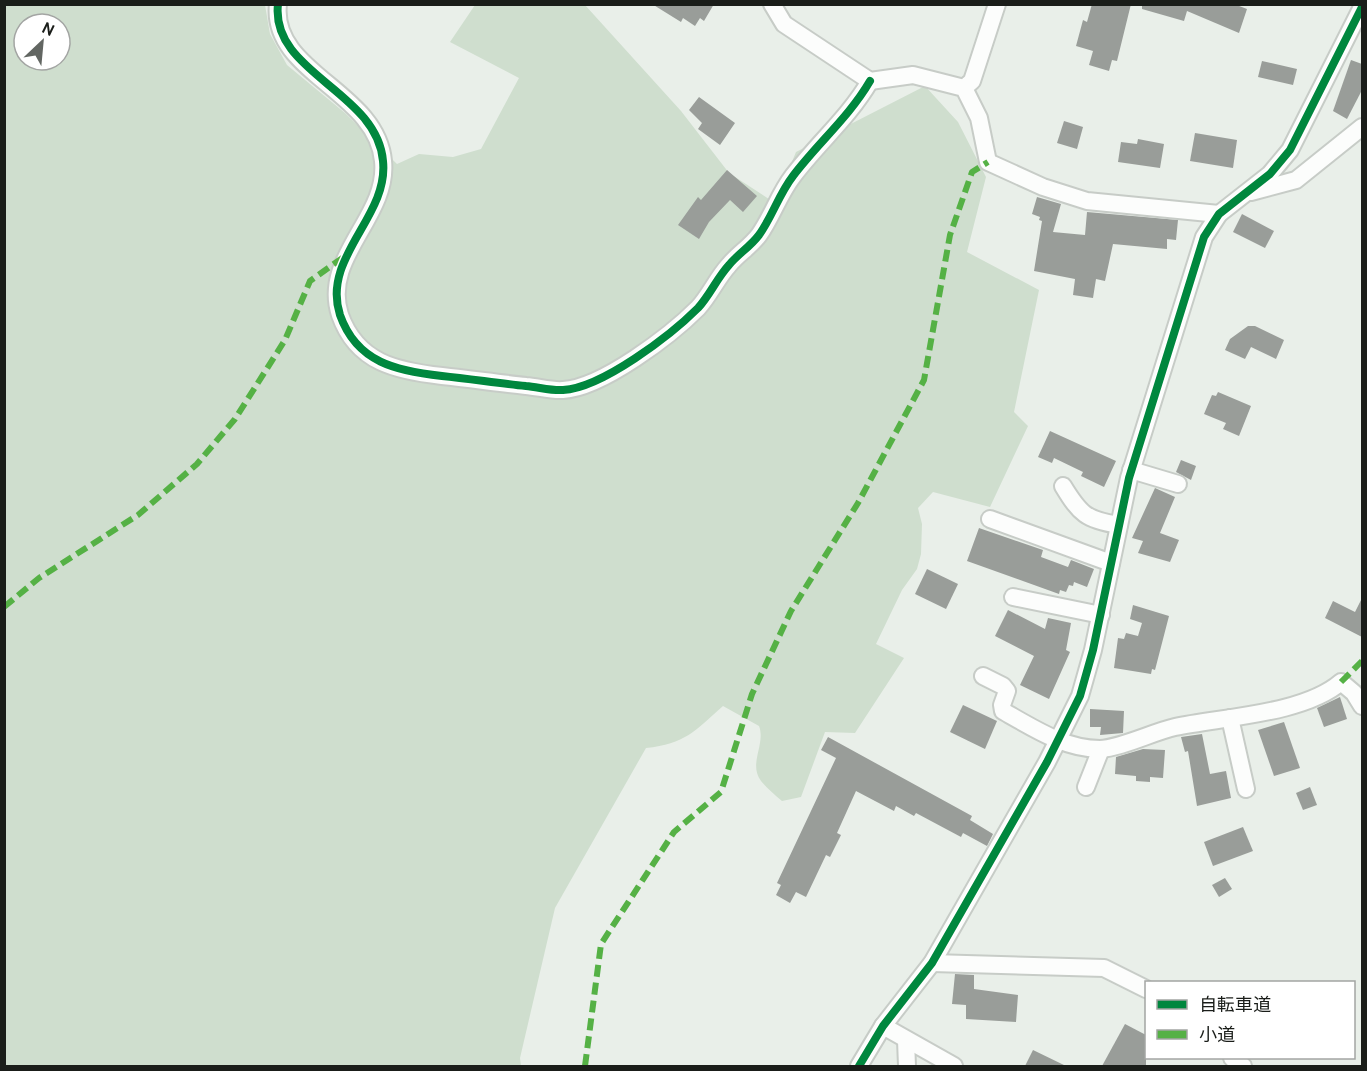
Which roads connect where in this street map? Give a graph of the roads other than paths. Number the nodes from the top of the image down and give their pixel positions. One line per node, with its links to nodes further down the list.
1 (278, 4): 5 (street)
2 (772, 4): 5 (street)
3 (997, 4): 6 (street)
4 (1362, 7): 8 (street)
5 (870, 81): 6 (street)
6 (964, 88): 9 (street)
7 (1362, 127): 8 (street)
8 (1248, 193): 9 (street)
9 (1219, 214): 10 (street)
10 (1131, 470): 11 (street); 14 (street)
11 (1178, 484)
12 (1063, 486): 14 (street)
13 (990, 519): 15 (street)
14 (1119, 525): 15 (street)
15 (1111, 563): 17 (street)
16 (1013, 597): 17 (street)
17 (1101, 615): 21 (street)
18 (983, 676): 21 (street)
19 (1362, 706): 20 (street)
20 (1230, 718): 22 (street); 24 (street)
21 (1059, 741): 22 (street); 25 (street)
22 (1101, 749): 23 (street)
23 (1086, 787)
24 (1246, 789)
25 (932, 963): 26 (street); 27 (street)
26 (1145, 988)
27 (883, 1026): 28 (street); 29 (street)
28 (906, 1040): 30 (street); 31 (street)
29 (859, 1066)
30 (907, 1066)
31 (954, 1066)

